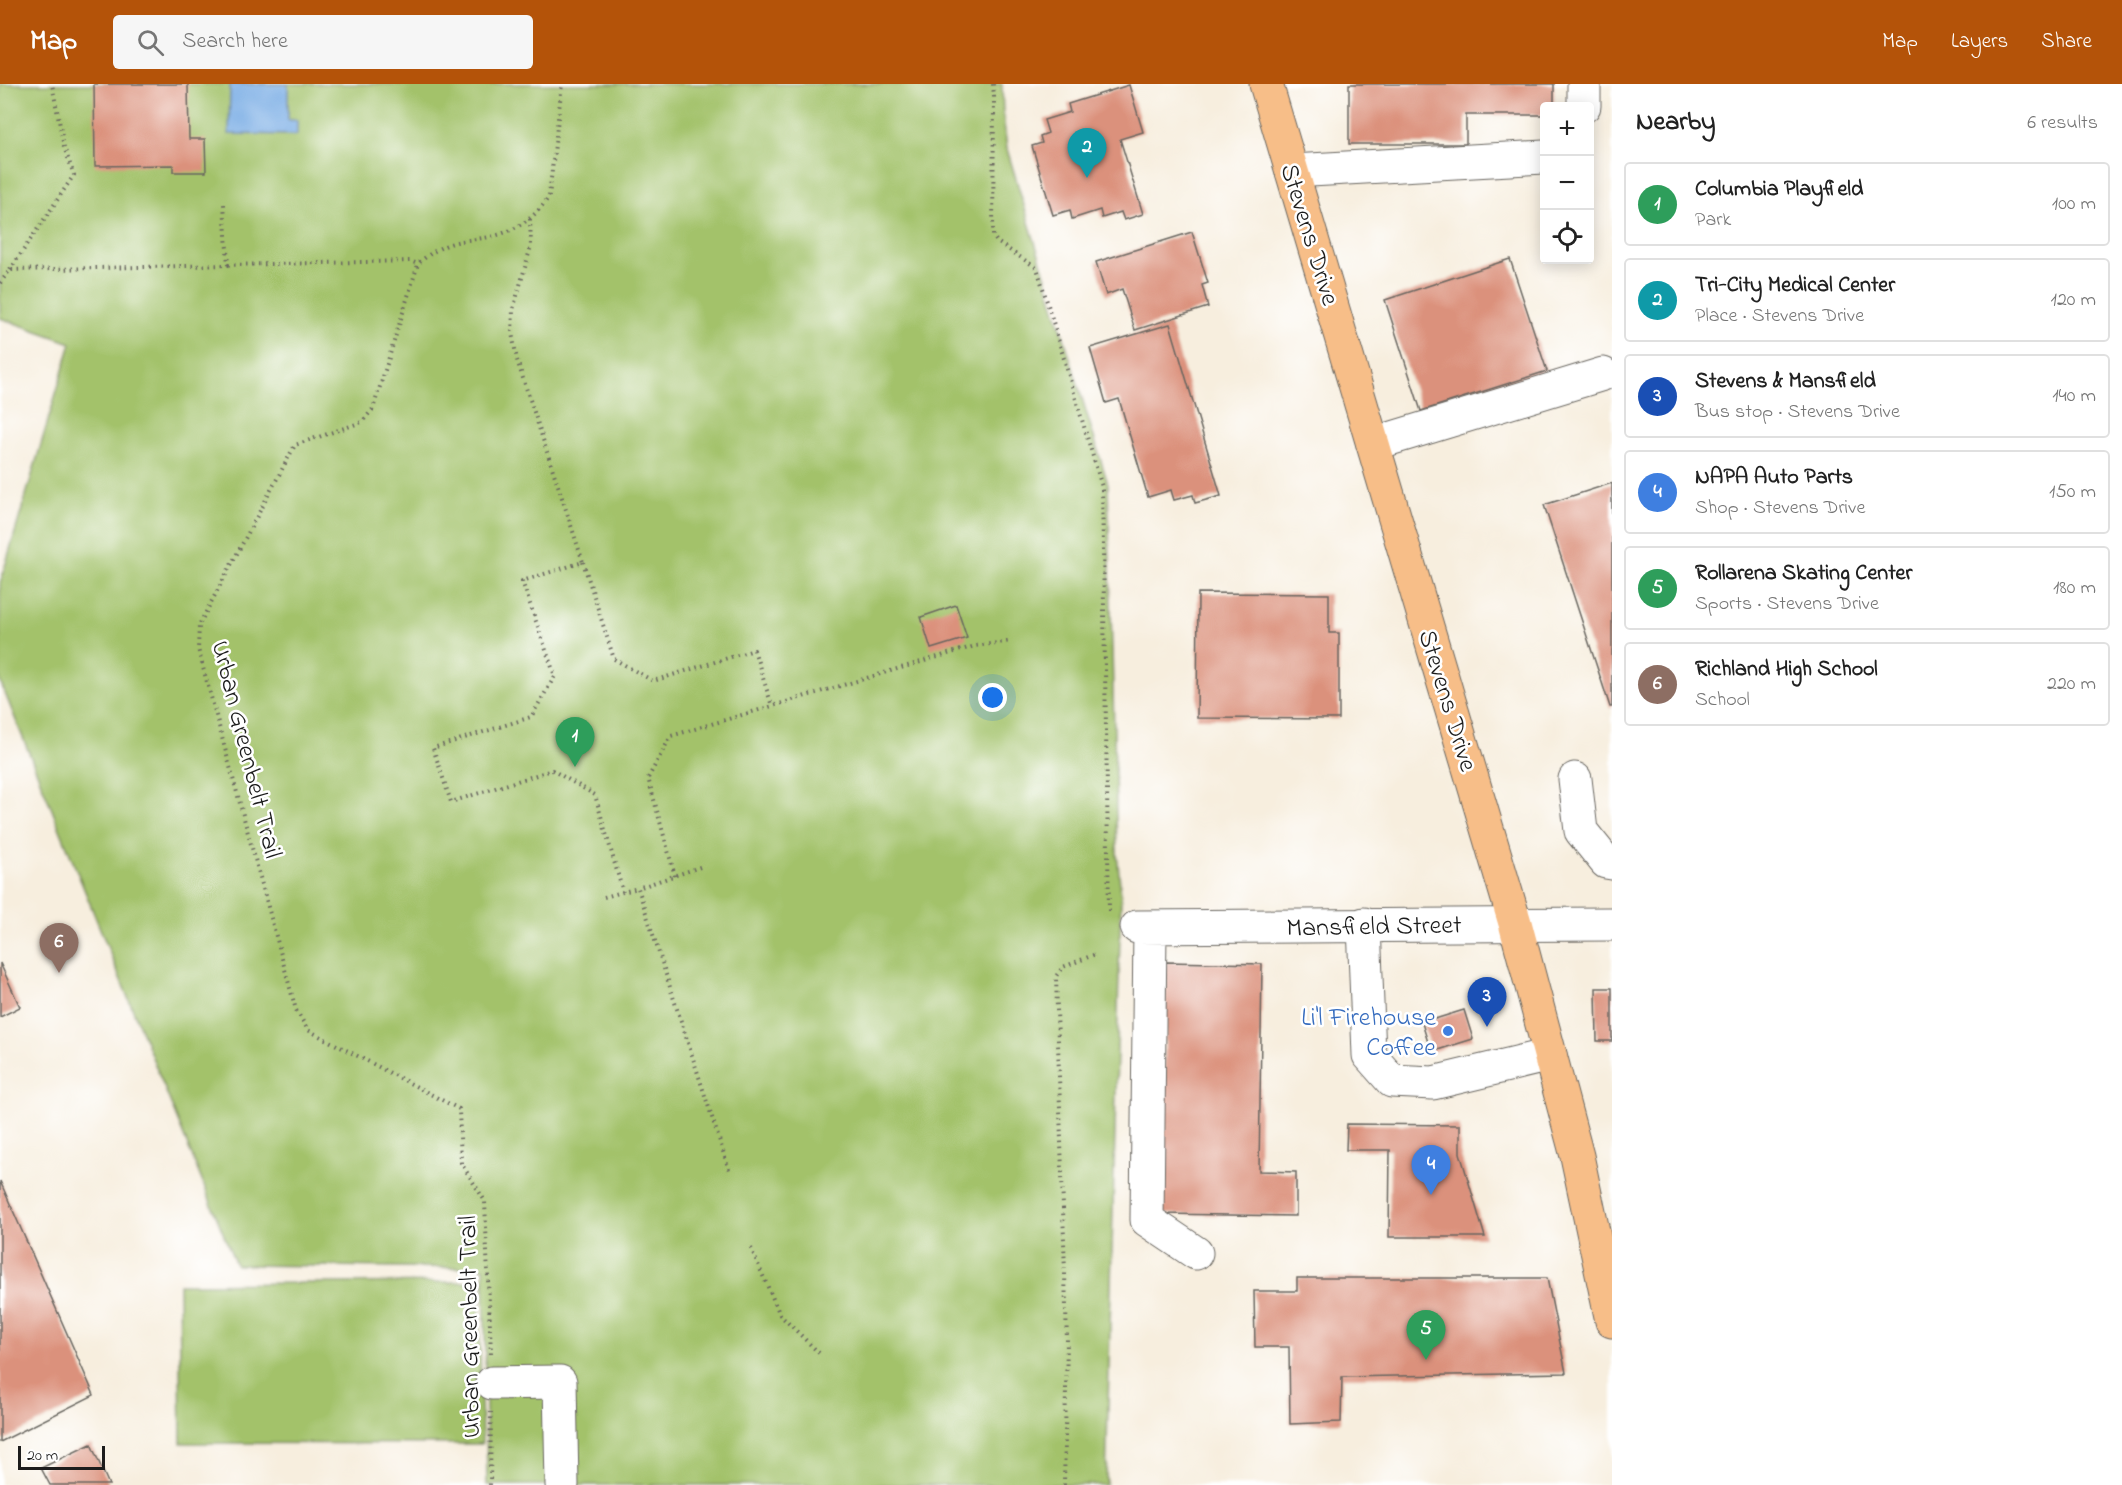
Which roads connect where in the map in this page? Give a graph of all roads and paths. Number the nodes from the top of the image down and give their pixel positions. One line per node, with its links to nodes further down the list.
1 (52, 84): 13 (path)
2 (562, 84): 10 (path)
3 (993, 84): 28 (path)
4 (1266, 84): 8 (main road, Stevens Drive)
5 (1584, 84): 6 (street)
6 (1584, 102)
7 (1540, 157): 8 (street)
8 (1292, 171): 16 (main road, Stevens Drive)
9 (224, 204): 12 (path)
10 (530, 219): 11 (path); 17 (path)
11 (418, 264): 12 (path); 38 (path, Urban Greenbelt Trail)
12 (228, 265): 13 (path)
13 (10, 270): 14 (path)
14 (0, 284)
15 (1603, 374): 16 (street)
16 (1373, 444): 27 (main road, Stevens Drive)
17 (583, 562): 19 (path); 25 (path)
18 (1012, 641): 19 (path)
19 (772, 706): 23 (path)
20 (1575, 779): 21 (street)
21 (1612, 863)
22 (700, 867): 23 (path)
23 (675, 876): 24 (path)
24 (638, 888): 25 (path); 33 (path)
25 (623, 892): 26 (path)
26 (604, 897)
27 (1515, 923): 29 (street, Mansfield Street); 30 (street, Mansfield Street); 32 (main road, Stevens Drive)
28 (1132, 924): 29 (street, Mansfield Street); 35 (street)
29 (1364, 924): 32 (street)
30 (1611, 926)
31 (1096, 954): 41 (path)
32 (1550, 1055): 36 (main road, Stevens Drive)
33 (730, 1173)
34 (751, 1248): 37 (path)
35 (1196, 1253)
36 (1612, 1321)
37 (819, 1353)
38 (492, 1383): 39 (path, Urban Greenbelt Trail); 40 (street)
39 (490, 1485)
40 (562, 1485)
41 (1064, 1485)

